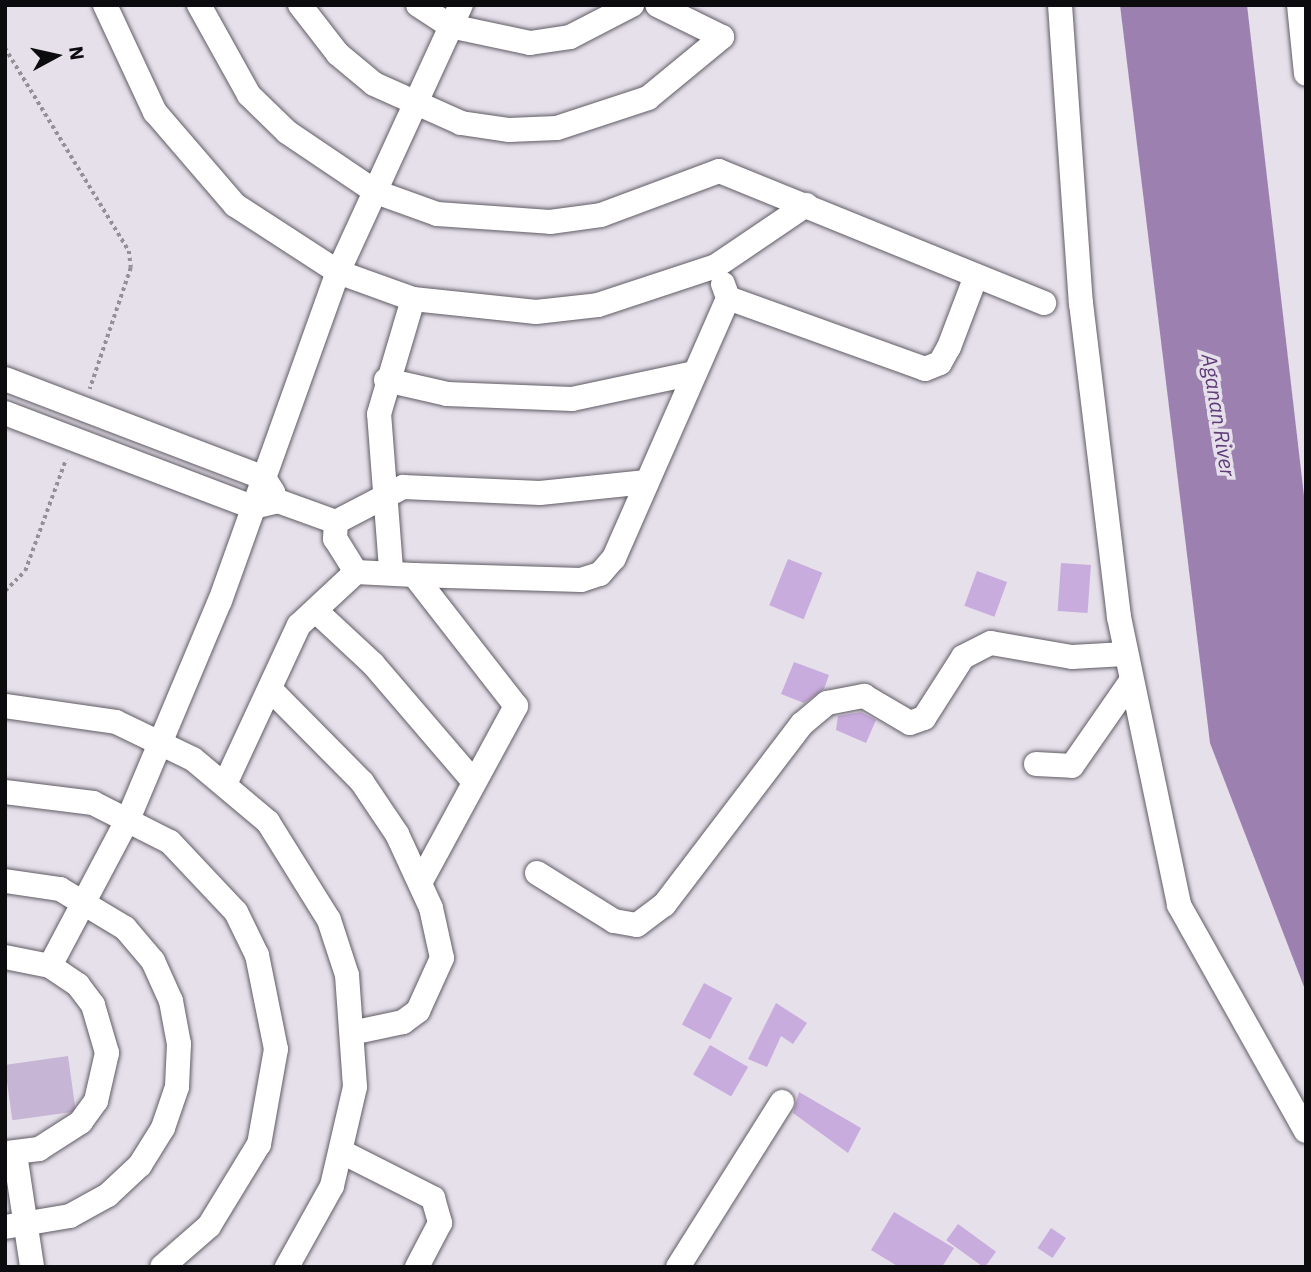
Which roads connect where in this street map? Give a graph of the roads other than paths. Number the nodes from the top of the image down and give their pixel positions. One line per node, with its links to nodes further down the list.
1 (105, 5): 15 (street)
2 (200, 5): 12 (street)
3 (300, 5): 11 (street)
4 (418, 5): 9 (street)
5 (632, 5): 9 (street)
6 (657, 5): 11 (street)
7 (1060, 5): 33 (street)
8 (1299, 5): 10 (street)
9 (455, 16): 11 (street)
10 (1306, 74)
11 (415, 107): 12 (street)
12 (376, 192): 13 (street); 15 (street)
13 (806, 205): 14 (street); 16 (street)
14 (716, 266): 17 (street); 18 (street)
15 (338, 272): 18 (street); 24 (street)
16 (976, 276): 17 (street); 19 (street)
17 (728, 298): 20 (street)
18 (413, 299): 22 (street)
19 (1044, 303)
20 (694, 373): 22 (street); 25 (street)
21 (5, 379): 24 (street)
22 (386, 380): 26 (street)
23 (5, 413): 28 (street)
24 (264, 478): 27 (street); 28 (street)
25 (646, 482): 26 (street); 31 (street)
26 (385, 500): 29 (street); 31 (street)
27 (278, 501): 28 (street); 29 (street)
28 (253, 507): 37 (street)
29 (336, 522): 30 (street)
30 (356, 572): 31 (street); 32 (street)
31 (402, 572): 40 (street)
32 (316, 611): 35 (street); 40 (street)
33 (1125, 654): 34 (street); 43 (street)
34 (1131, 681): 38 (street); 51 (street)
35 (270, 689): 39 (street); 44 (street)
36 (5, 706): 37 (street)
37 (158, 739): 39 (street); 42 (street)
38 (1036, 764)
39 (226, 782): 49 (street)
40 (474, 782): 44 (street)
41 (5, 792): 42 (street)
42 (129, 817): 46 (street); 56 (street)
43 (537, 873)
44 (422, 878): 49 (street)
45 (5, 881): 46 (street)
46 (83, 899): 48 (street); 54 (street)
47 (5, 957): 48 (street)
48 (51, 966): 52 (street)
49 (356, 1032): 53 (street)
50 (782, 1102): 59 (street)
51 (1306, 1131)
52 (10, 1153): 54 (street)
53 (344, 1153): 57 (street); 58 (street)
54 (17, 1227): 55 (street)
55 (32, 1267)
56 (162, 1267)
57 (287, 1267)
58 (417, 1267)
59 (678, 1267)

